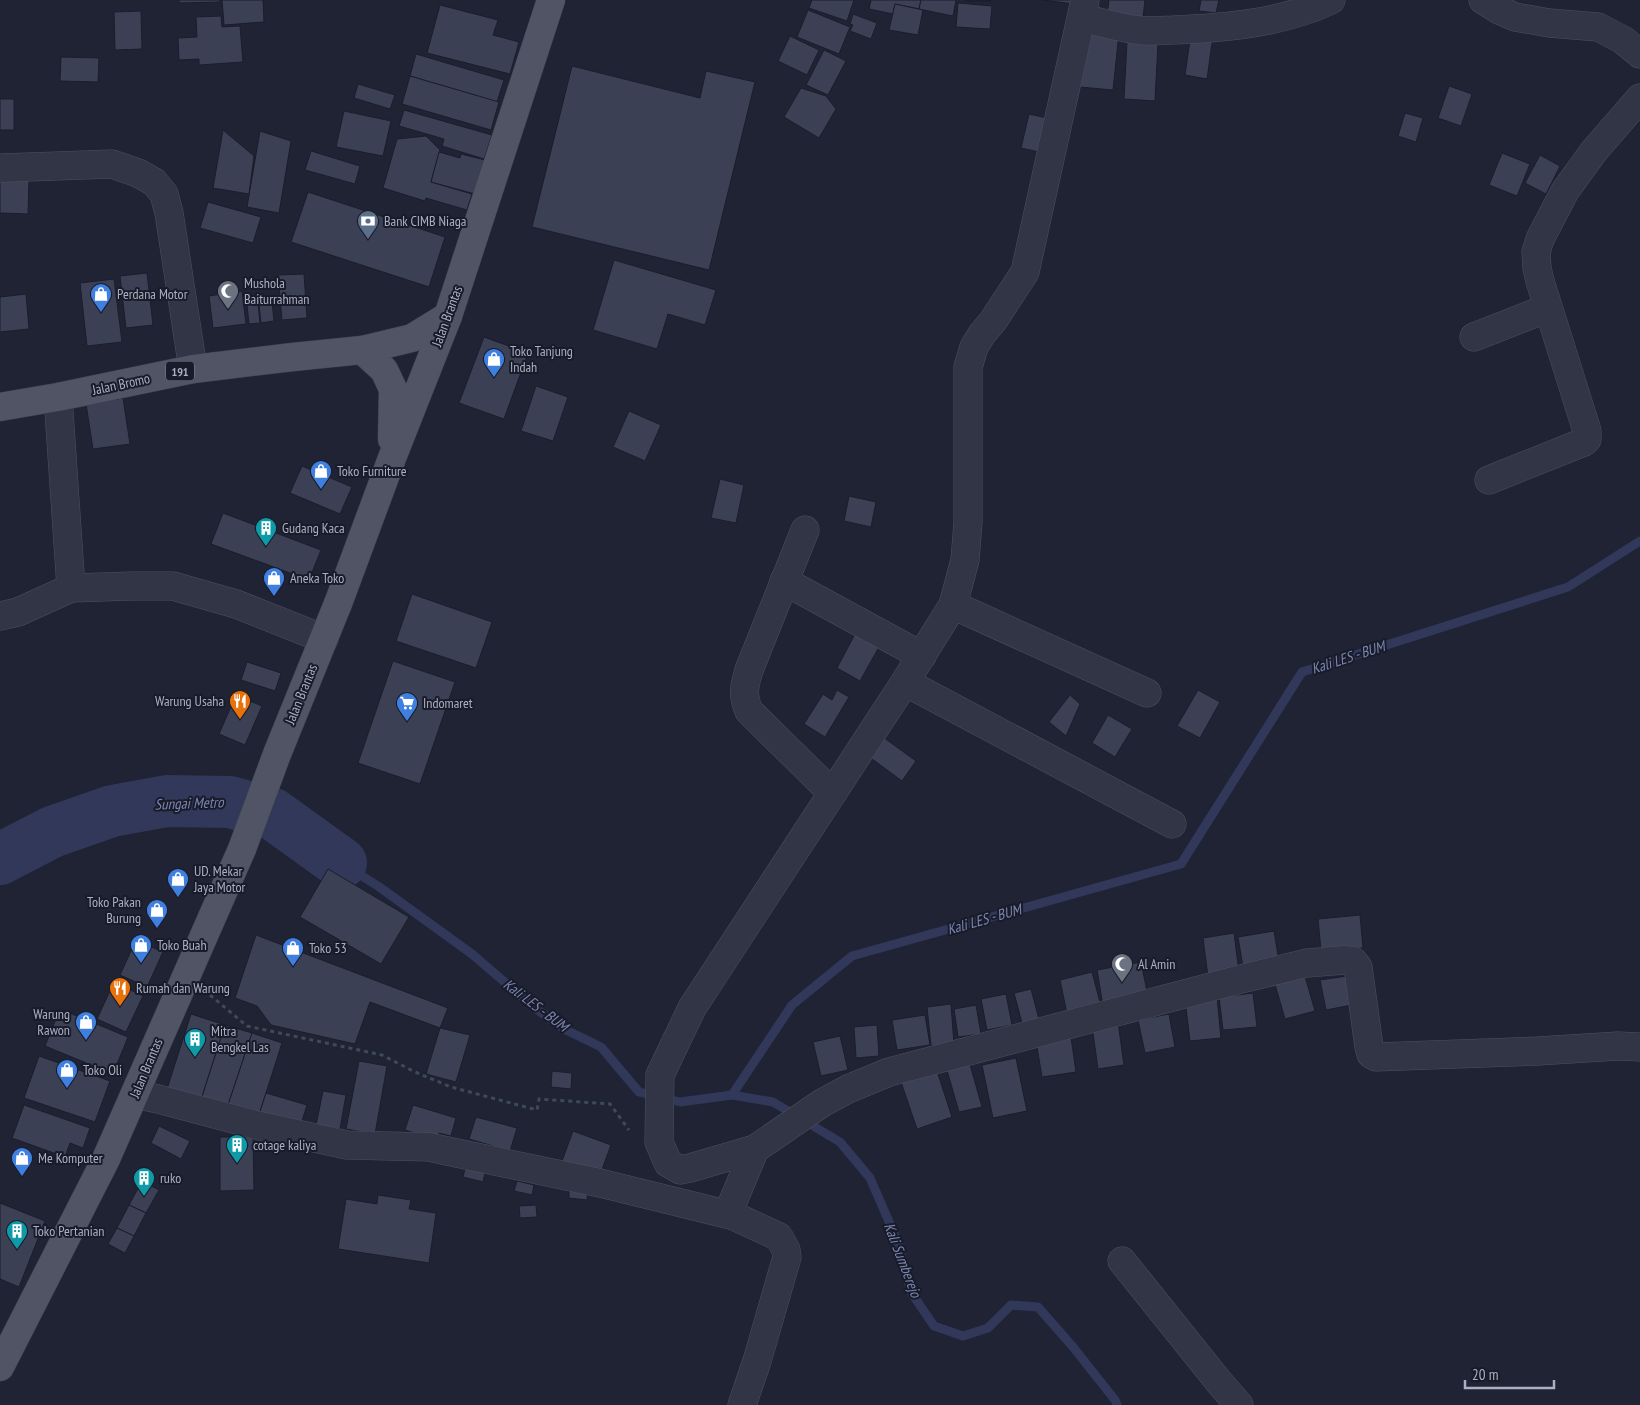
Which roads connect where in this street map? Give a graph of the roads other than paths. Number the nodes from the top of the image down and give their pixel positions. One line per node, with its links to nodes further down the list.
1 (551, 0): 9 (main road, Jalan Brantas)
2 (1331, 0): 4 (street)
3 (1483, 0): 5 (street)
4 (1083, 9): 20 (street)
5 (1640, 54)
6 (1640, 98): 8 (street)
7 (0, 168): 12 (street)
8 (1548, 308): 10 (street); 16 (street)
9 (448, 316): 11 (main road, 191); 15 (main road, Jalan Brantas)
10 (1474, 337)
11 (362, 350): 12 (main road, Jalan Bromo / 191); 15 (main road)
12 (193, 368): 13 (main road, Jalan Bromo / 191)
13 (58, 397): 14 (main road, Jalan Bromo / 191); 19 (street)
14 (0, 407)
15 (392, 458): 22 (main road, Jalan Brantas)
16 (1489, 480)
17 (805, 530): 18 (street)
18 (784, 581): 23 (street); 26 (street)
19 (71, 588): 21 (street); 22 (street)
20 (953, 605): 23 (street); 25 (street)
21 (0, 616)
22 (324, 639): 29 (main road, Jalan Brantas)
23 (922, 656): 24 (street)
24 (906, 682): 26 (street); 27 (street)
25 (1147, 693)
26 (832, 793): 30 (street)
27 (1172, 824)
28 (1640, 1047): 30 (street)
29 (135, 1094): 31 (street); 33 (main road, Jalan Brantas)
30 (755, 1150): 31 (street)
31 (734, 1216): 34 (street)
32 (1122, 1261): 35 (street)
33 (0, 1367)
34 (742, 1405)
35 (1239, 1405)

